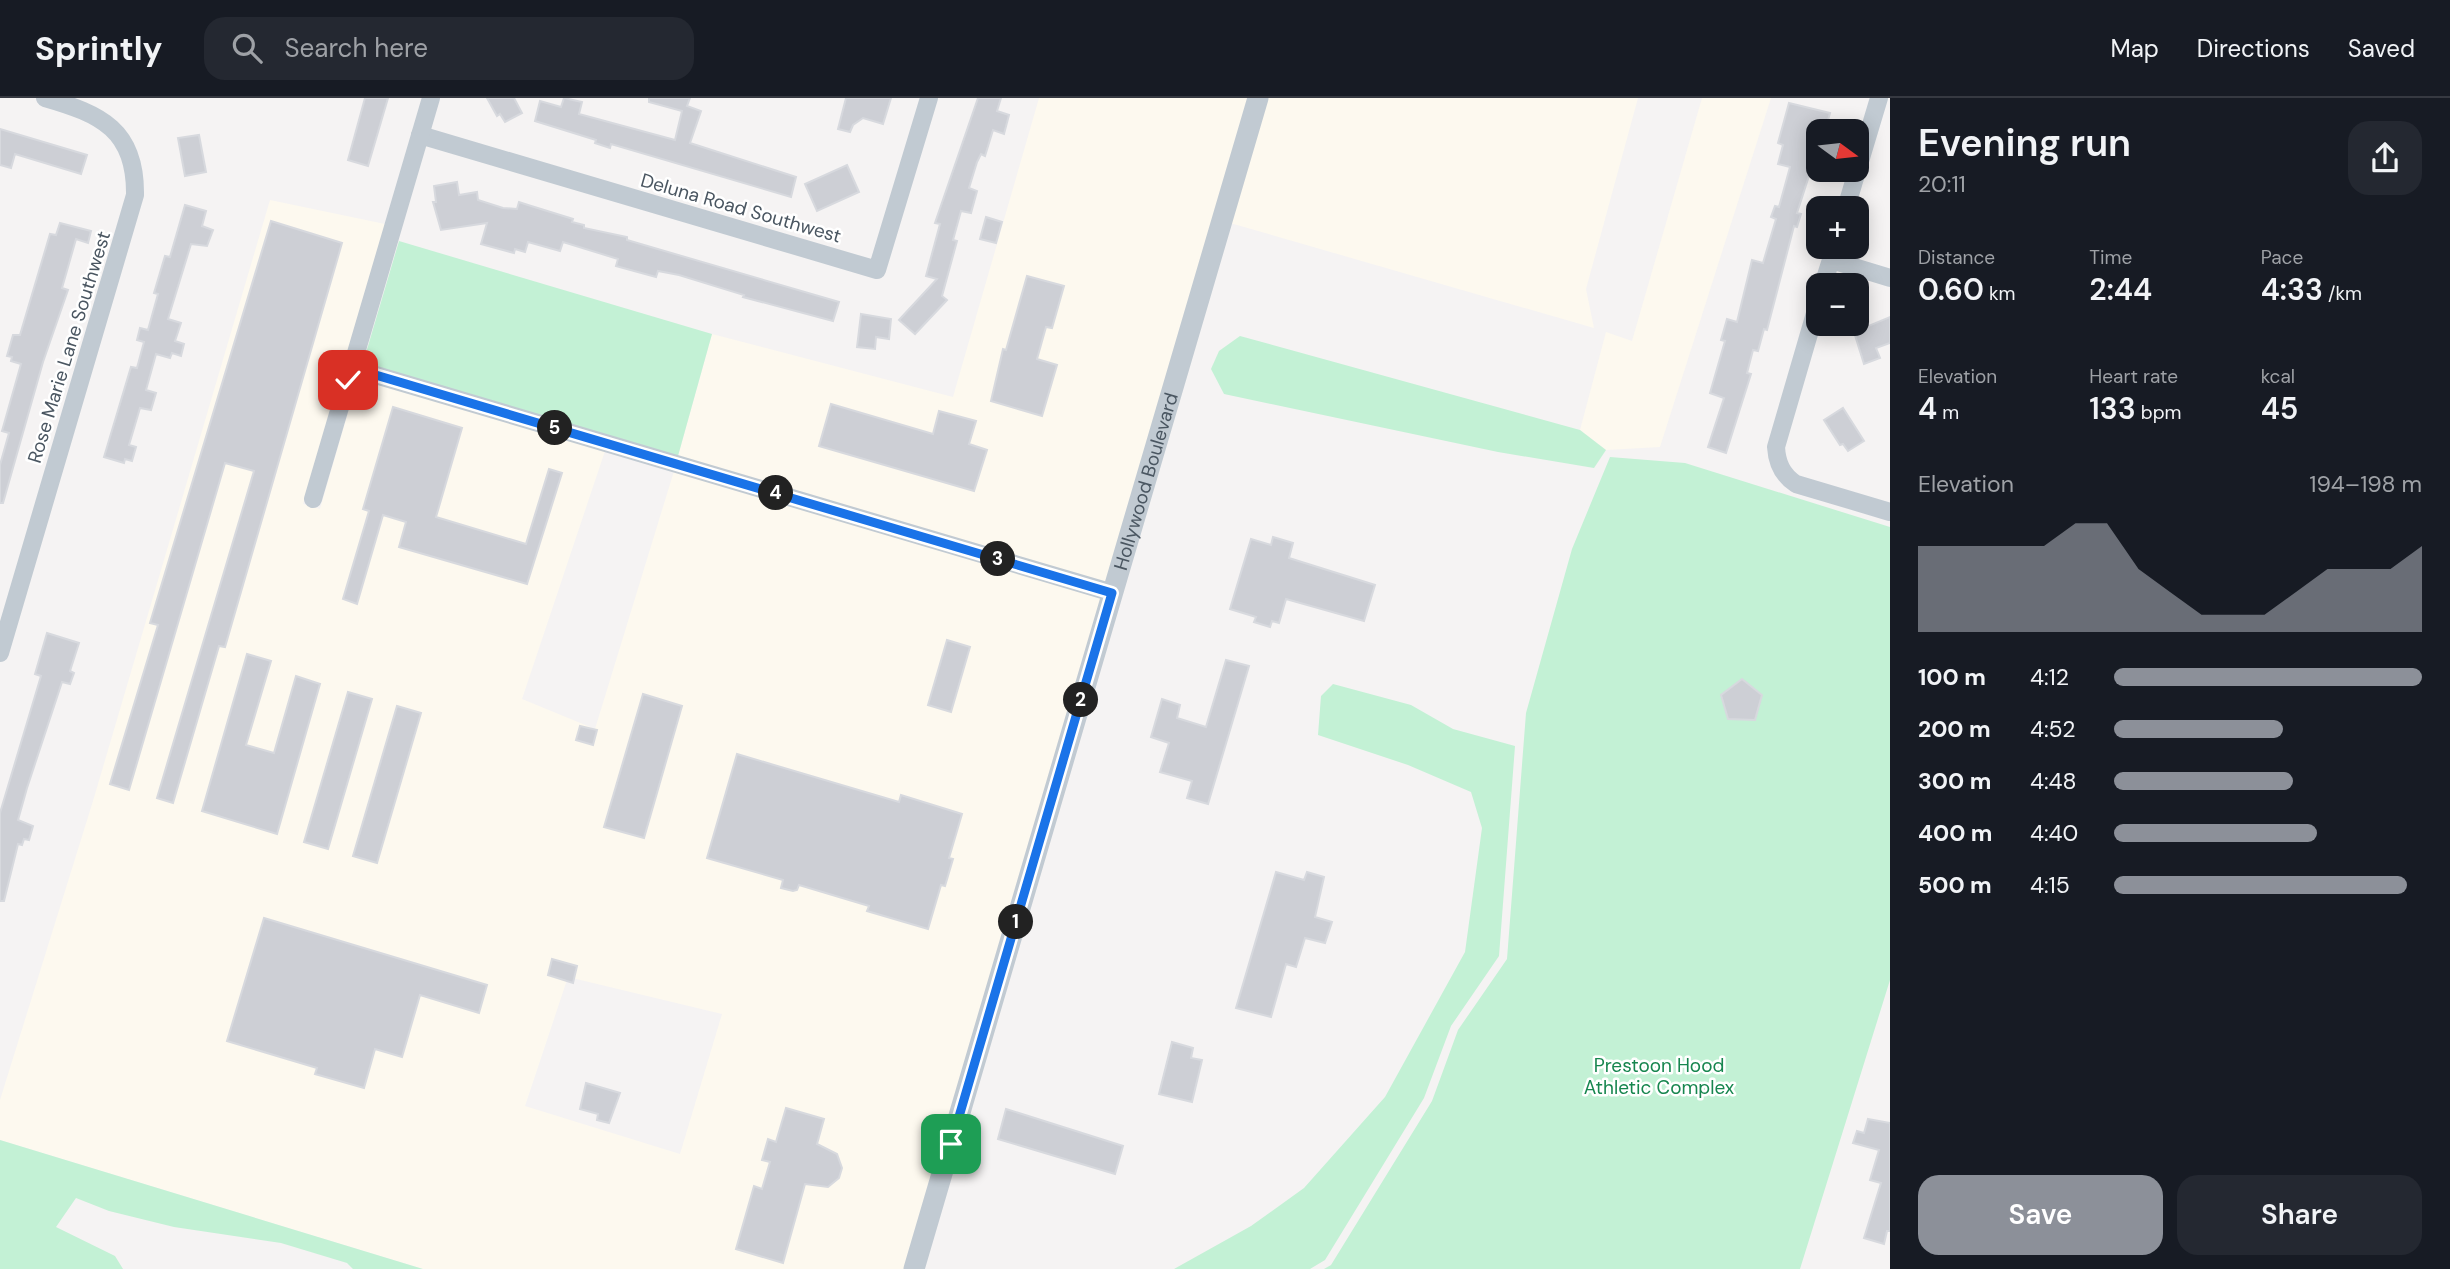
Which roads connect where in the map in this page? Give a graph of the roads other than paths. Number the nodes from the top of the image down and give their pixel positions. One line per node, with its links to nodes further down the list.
1 (46, 98): 15 (street, Rose Marie Lane Southwest)
2 (431, 98): 6 (street)
3 (929, 98): 6 (street, Deluna Road Southwest)
4 (1258, 98): 14 (street, Hollywood Boulevard)
5 (1878, 98): 7 (street)
6 (420, 135): 11 (street)
7 (1849, 196)
8 (1847, 259): 9 (street)
9 (1890, 278)
10 (1808, 336): 13 (street)
11 (352, 368): 12 (street); 14 (street)
12 (313, 499)
13 (1890, 512)
14 (1112, 593): 17 (street, Hollywood Boulevard)
15 (5, 620): 16 (street, Rose Marie Lane Southwest)
16 (0, 653)
17 (914, 1269)

